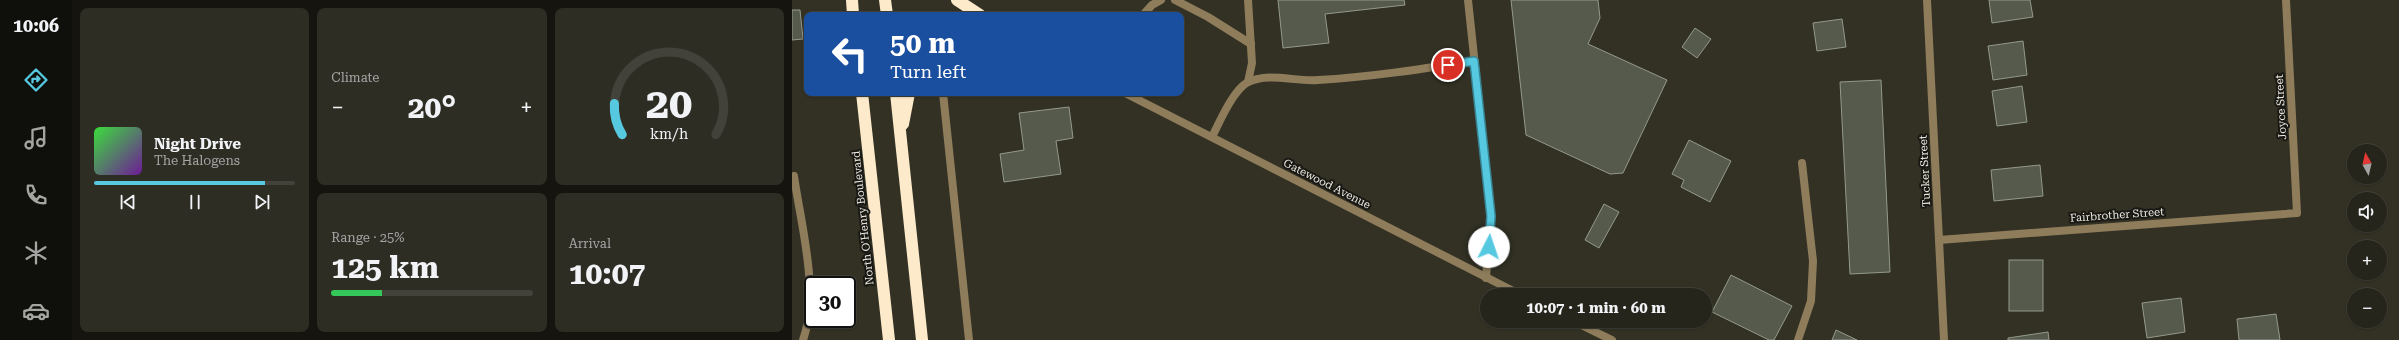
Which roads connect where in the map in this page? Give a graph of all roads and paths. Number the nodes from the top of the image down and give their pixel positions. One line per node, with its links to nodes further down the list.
1 (852, 0): 10 (highway)
2 (885, 0): 11 (highway)
3 (957, 0): 12 (highway)
4 (1161, 0): 13 (street)
5 (1175, 0): 14 (street)
6 (1248, 0): 14 (street)
7 (1468, 0): 15 (street)
8 (1928, 0): 27 (street, Tucker Street)
9 (2286, 0): 26 (street, Joyce Street)
10 (853, 12)
11 (887, 12)
12 (975, 12)
13 (1146, 12)
14 (1251, 44): 16 (street)
15 (1474, 61): 16 (street); 28 (street)
16 (1248, 82): 23 (street)
17 (862, 96): 32 (highway, North O'Henry Boulevard)
18 (896, 96): 22 (highway)
19 (908, 96): 22 (highway)
20 (943, 96): 34 (street)
21 (1130, 96): 23 (street, Gatewood Avenue)
22 (901, 137): 33 (highway)
23 (1212, 137): 28 (street, Gatewood Avenue)
24 (1802, 163): 36 (street)
25 (794, 176): 31 (street)
26 (2298, 213): 27 (street, Fairbrother Street)
27 (1939, 240): 37 (street, Tucker Street)
28 (1486, 278): 29 (street, Gatewood Avenue)
29 (1506, 288)
30 (1587, 328): 35 (street)
31 (803, 340)
32 (889, 340)
33 (922, 340)
34 (969, 340)
35 (1612, 340)
36 (1798, 340)
37 (1944, 340)

